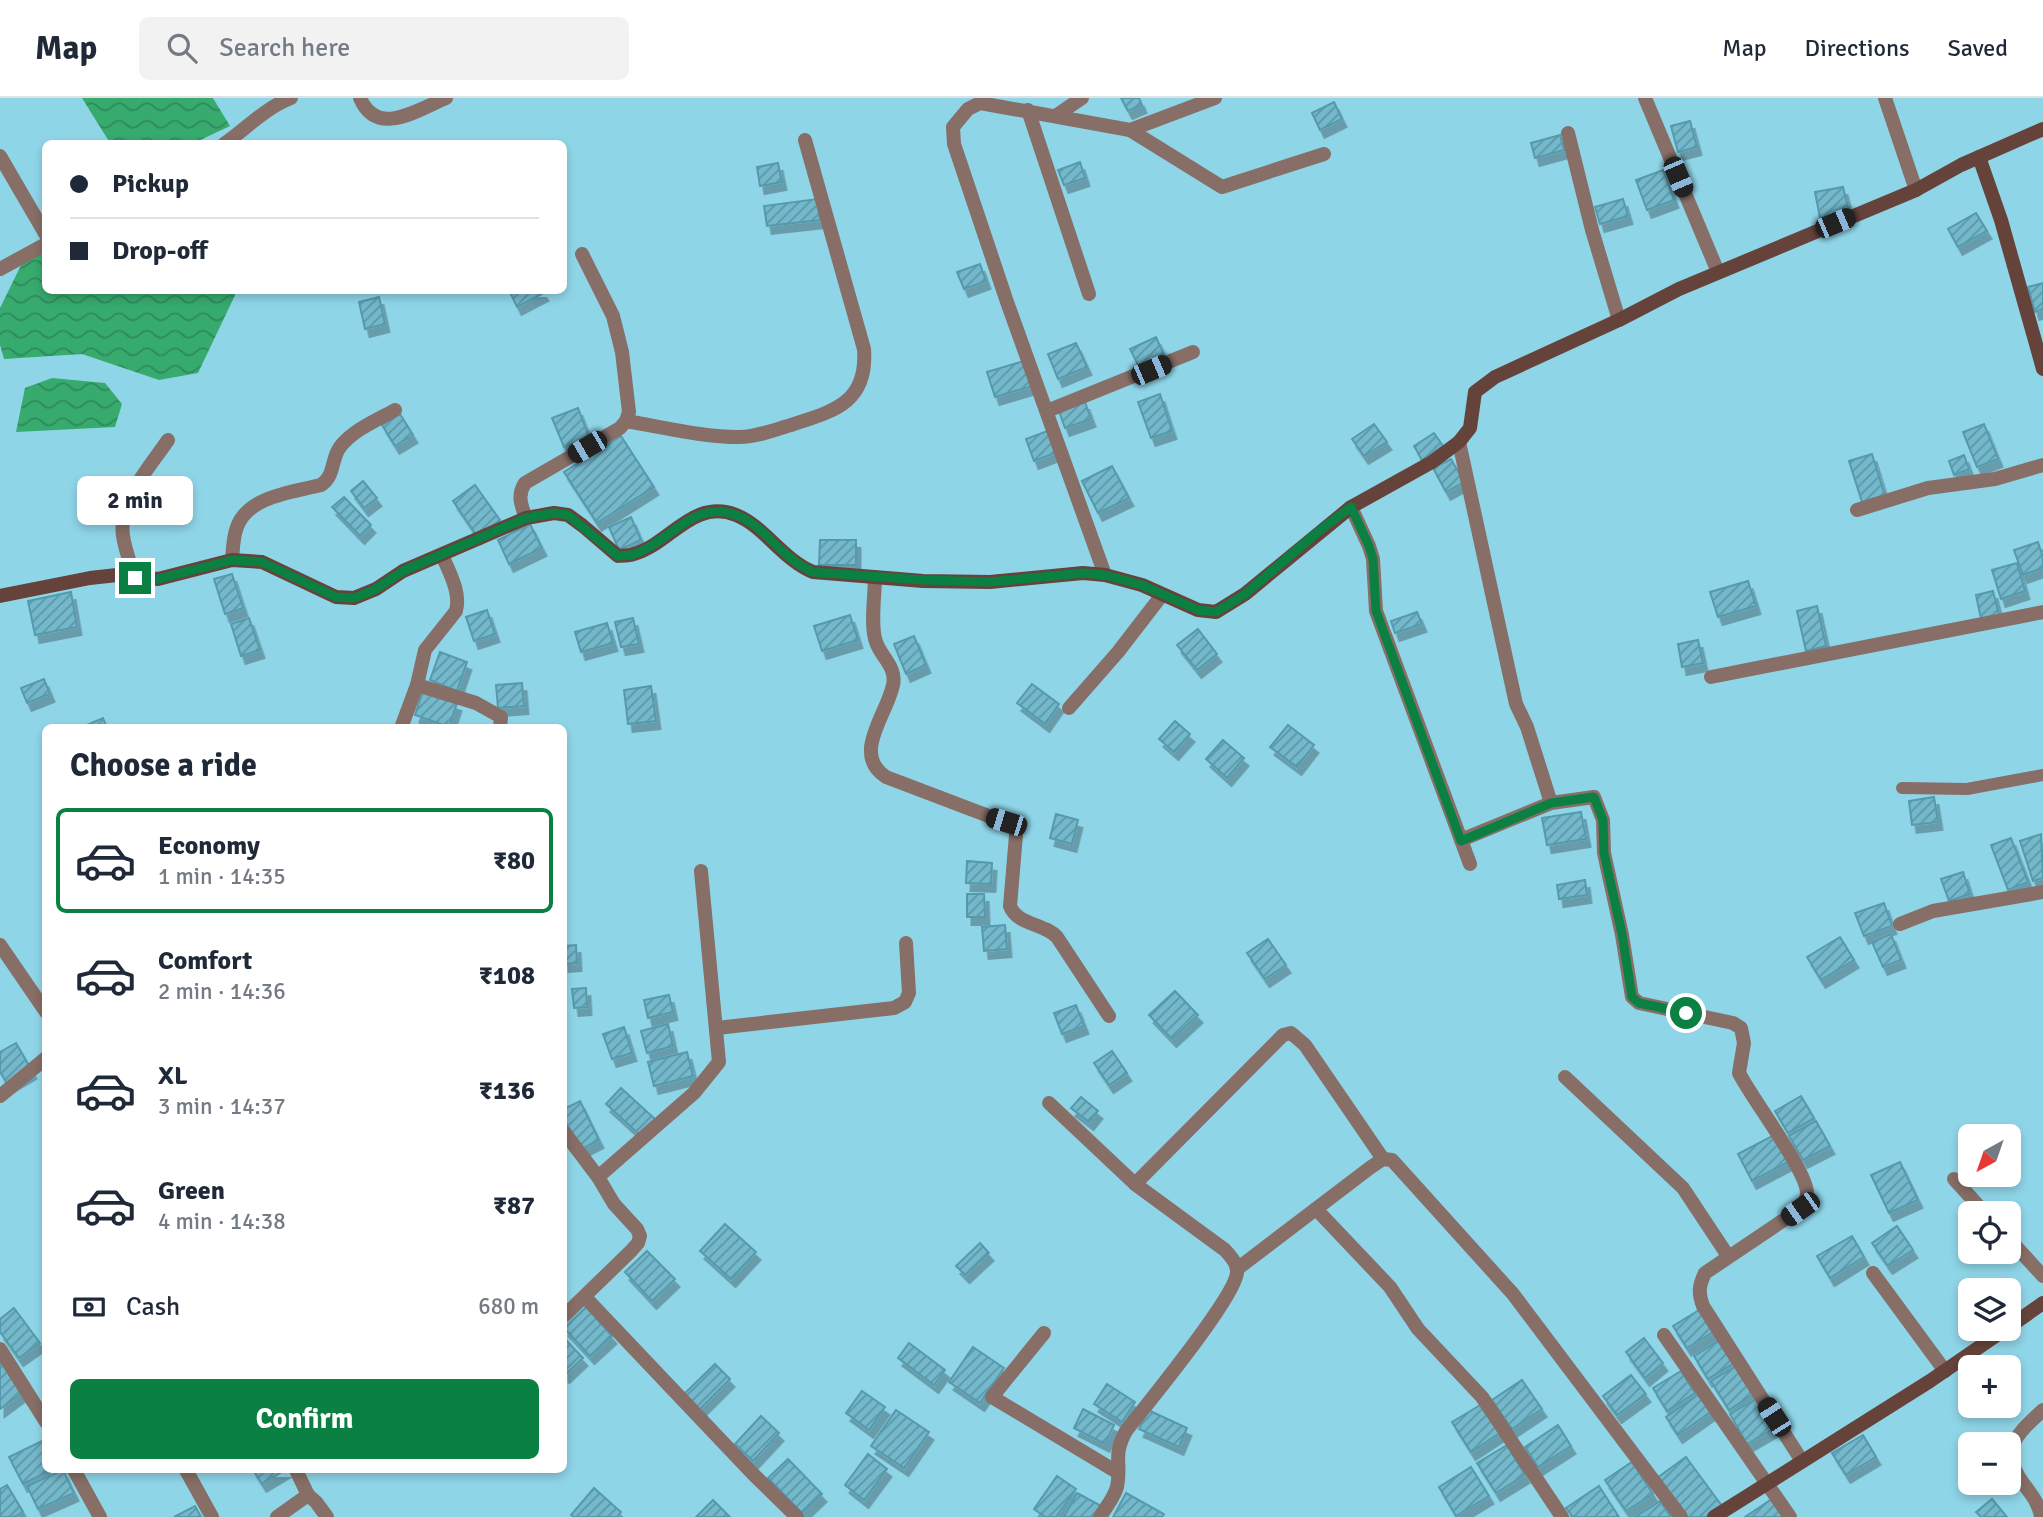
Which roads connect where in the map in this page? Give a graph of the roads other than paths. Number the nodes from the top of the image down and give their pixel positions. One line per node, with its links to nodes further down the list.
1 (291, 98): 14 (street)
2 (360, 98): 3 (street)
3 (446, 98)
4 (1082, 98): 10 (street)
5 (1215, 98): 12 (street)
6 (1645, 98): 24 (street)
7 (1885, 98): 19 (street)
8 (979, 100): 9 (street); 30 (street)
9 (1028, 110): 10 (street); 25 (street)
10 (1058, 115): 12 (street)
11 (2043, 129): 18 (street)
12 (1130, 130): 16 (street)
13 (1568, 133): 26 (street)
14 (230, 140)
15 (805, 140): 31 (street)
16 (1324, 154)
17 (0, 156): 20 (street)
18 (1979, 157): 19 (street); 28 (street)
19 (1916, 190): 24 (street)
20 (42, 228)
21 (42, 246): 23 (street)
22 (582, 254): 31 (street)
23 (0, 269)
24 (1718, 272): 26 (street)
25 (1089, 294)
26 (1619, 320): 33 (street)
27 (1193, 352): 30 (street)
28 (2043, 369)
29 (395, 410): 39 (street)
30 (1047, 411): 40 (street)
31 (626, 421): 37 (street)
32 (168, 440): 42 (street)
33 (1460, 442): 35 (street); 53 (street)
34 (2043, 465): 36 (street)
35 (1351, 507): 43 (street); 54 (street)
36 (1857, 510)
37 (526, 518): 38 (street); 41 (street)
38 (442, 555): 39 (street); 47 (street)
39 (232, 560): 42 (street)
40 (1105, 575): 41 (street); 43 (street)
41 (875, 577): 62 (street)
42 (135, 578): 44 (street)
43 (1162, 595): 48 (street)
44 (0, 596)
45 (2043, 612): 46 (street)
46 (1711, 677)
47 (417, 685): 49 (street); 50 (street)
48 (1069, 708)
49 (402, 724)
50 (500, 724)
51 (2043, 775): 52 (lane)
52 (1902, 788)
53 (1551, 803): 54 (street); 76 (street)
54 (1461, 841): 55 (street)
55 (1470, 864)
56 (701, 871): 63 (street)
57 (2043, 892): 58 (street)
58 (1900, 924)
59 (905, 943): 63 (street)
60 (0, 945): 61 (street)
61 (42, 1006)
62 (1109, 1016)
63 (717, 1028): 70 (street)
64 (42, 1061): 66 (street)
65 (1565, 1077): 76 (street)
66 (0, 1096)
67 (1049, 1102): 72 (street)
68 (567, 1136): 70 (street)
69 (1383, 1159): 72 (street); 74 (street); 105 (street)
70 (598, 1177): 80 (street)
71 (1954, 1179): 73 (street)
72 (1135, 1184): 77 (street)
73 (1974, 1201)
74 (1316, 1209): 77 (street); 104 (street)
75 (2021, 1252): 79 (street)
76 (1728, 1256): 91 (street)
77 (1237, 1269): 92 (street)
78 (1873, 1273): 88 (street)
79 (2043, 1276)
80 (585, 1297): 82 (street); 102 (street)
81 (2043, 1303): 83 (street)
82 (567, 1314)
83 (2021, 1319)
84 (1044, 1333): 92 (street)
85 (1664, 1335): 96 (street)
86 (1989, 1341): 88 (street)
87 (0, 1349): 90 (street)
88 (1945, 1371): 91 (street)
89 (2042, 1410): 108 (street)
90 (42, 1416)
91 (1802, 1461): 96 (street)
92 (1117, 1472): 103 (street)
93 (76, 1473): 98 (street)
94 (188, 1473): 99 (street)
95 (297, 1473): 97 (street)
96 (1767, 1483): 106 (street); 107 (street)
97 (308, 1495): 100 (street); 101 (street)
98 (100, 1517)
99 (212, 1517)
100 (277, 1517)
101 (327, 1517)
102 (797, 1517)
103 (1100, 1517)
104 (1562, 1517)
105 (1681, 1517)
106 (1714, 1517)
107 (1790, 1517)
108 (2041, 1517)

